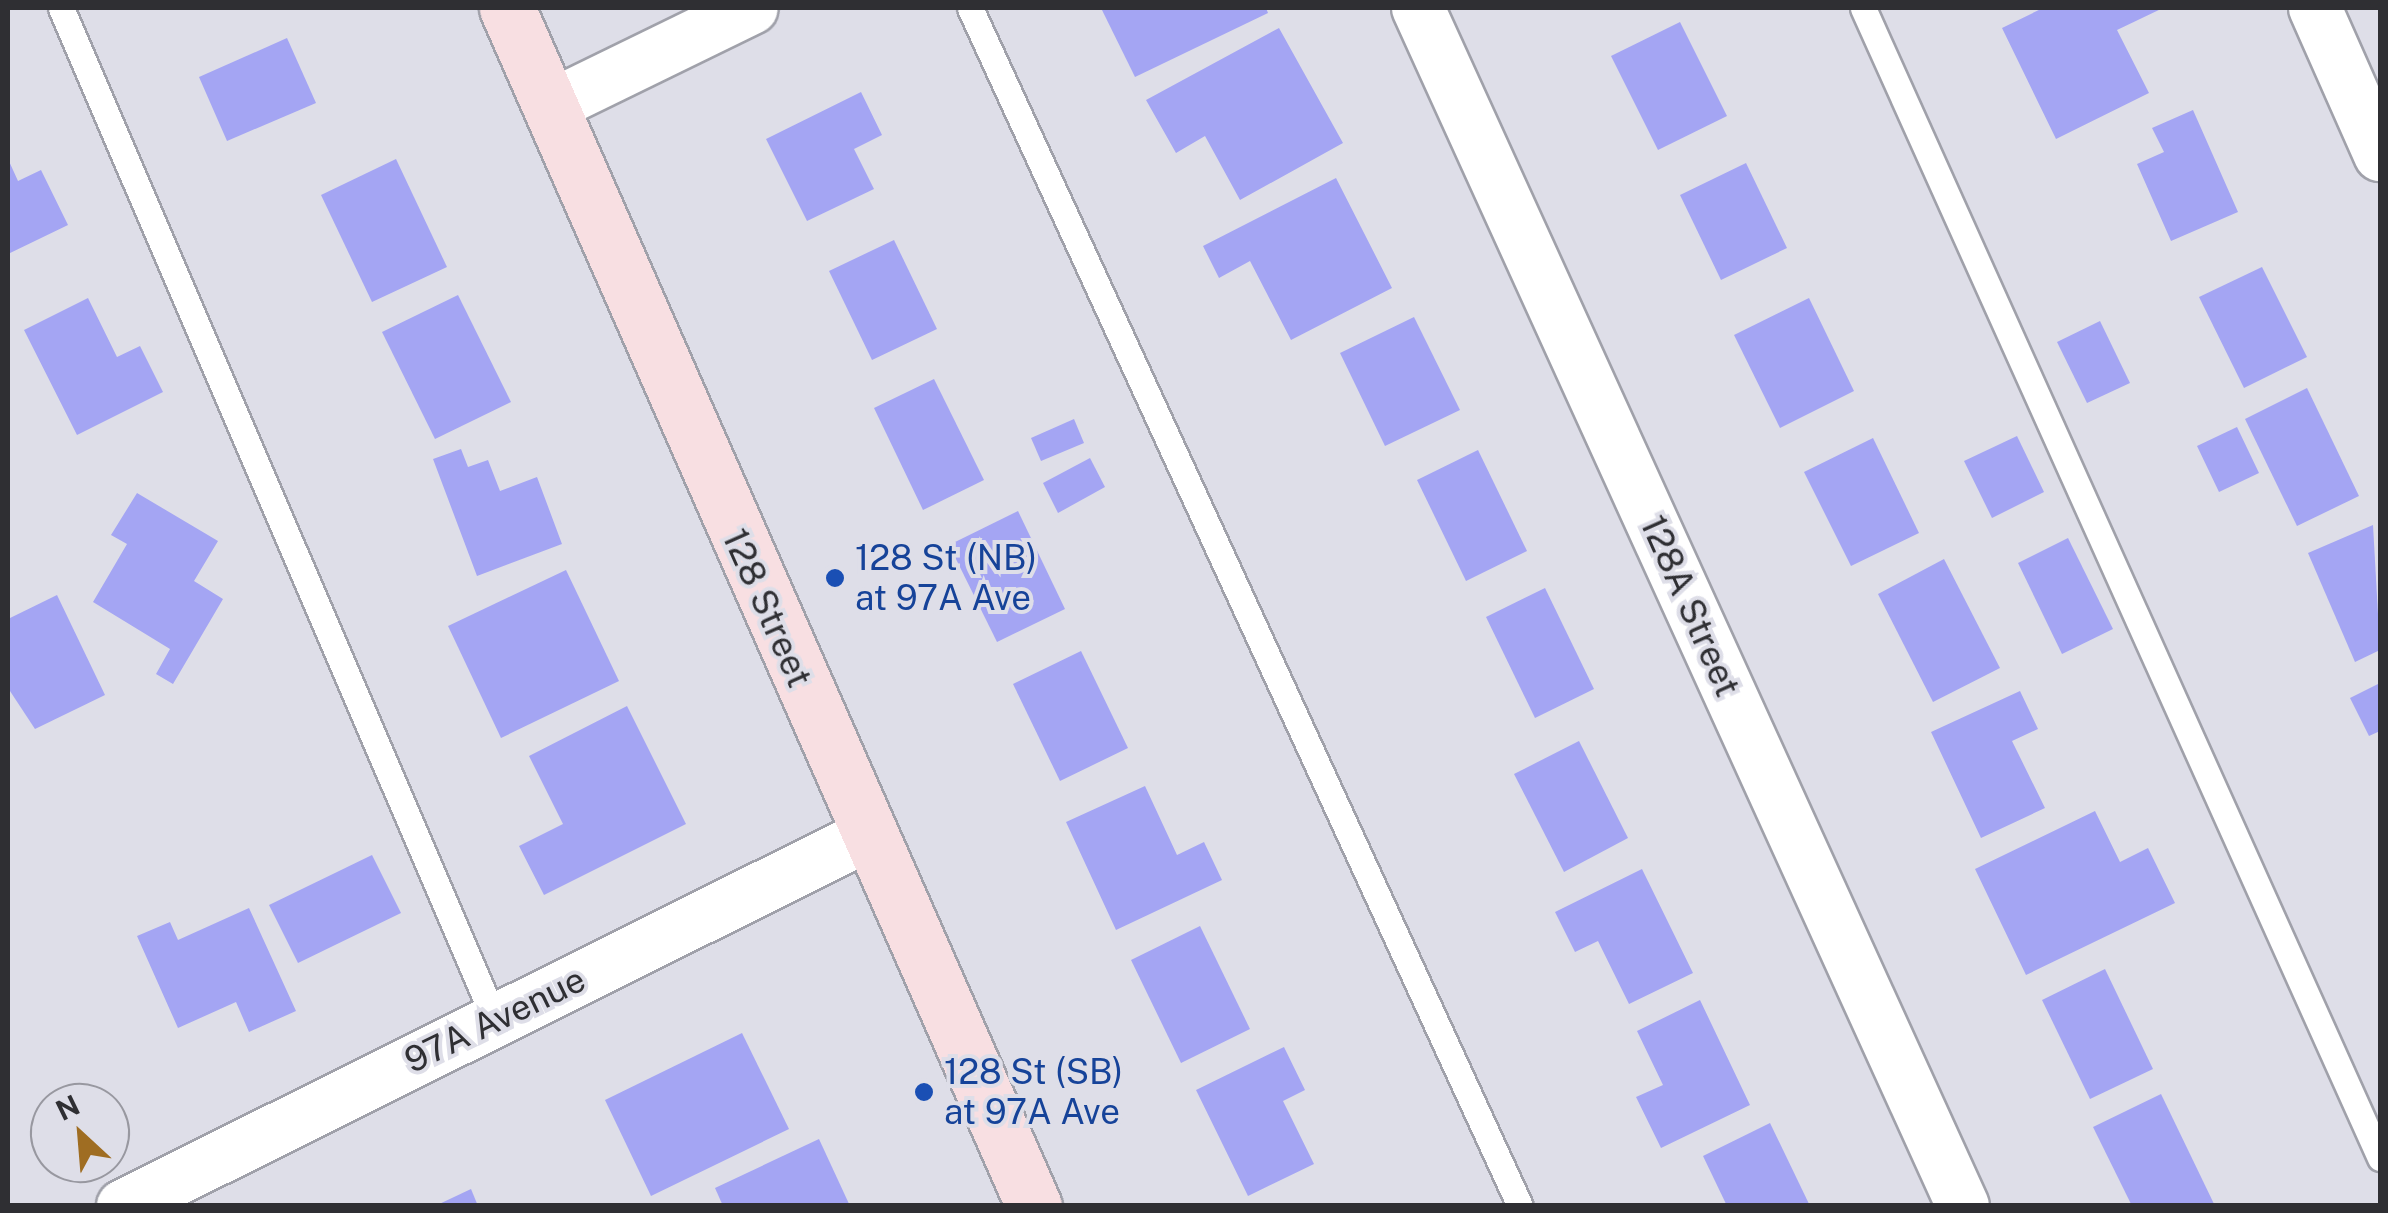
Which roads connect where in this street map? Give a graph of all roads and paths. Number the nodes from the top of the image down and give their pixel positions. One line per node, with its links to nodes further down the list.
1 (61, 8): 11 (lane)
2 (506, 8): 8 (main road, 128 Street)
3 (752, 8): 8 (street)
4 (970, 8): 15 (lane)
5 (1418, 8): 16 (street, 128A Street)
6 (1863, 8): 12 (lane)
7 (2315, 8): 9 (street)
8 (553, 105): 10 (main road, 128 Street)
9 (2380, 156)
10 (868, 836): 11 (street, 97A Avenue); 13 (main road, 128 Street)
11 (494, 1020): 14 (street, 97A Avenue)
12 (2380, 1158)
13 (1023, 1202)
14 (123, 1206)
15 (1520, 1206)
16 (1963, 1206)

